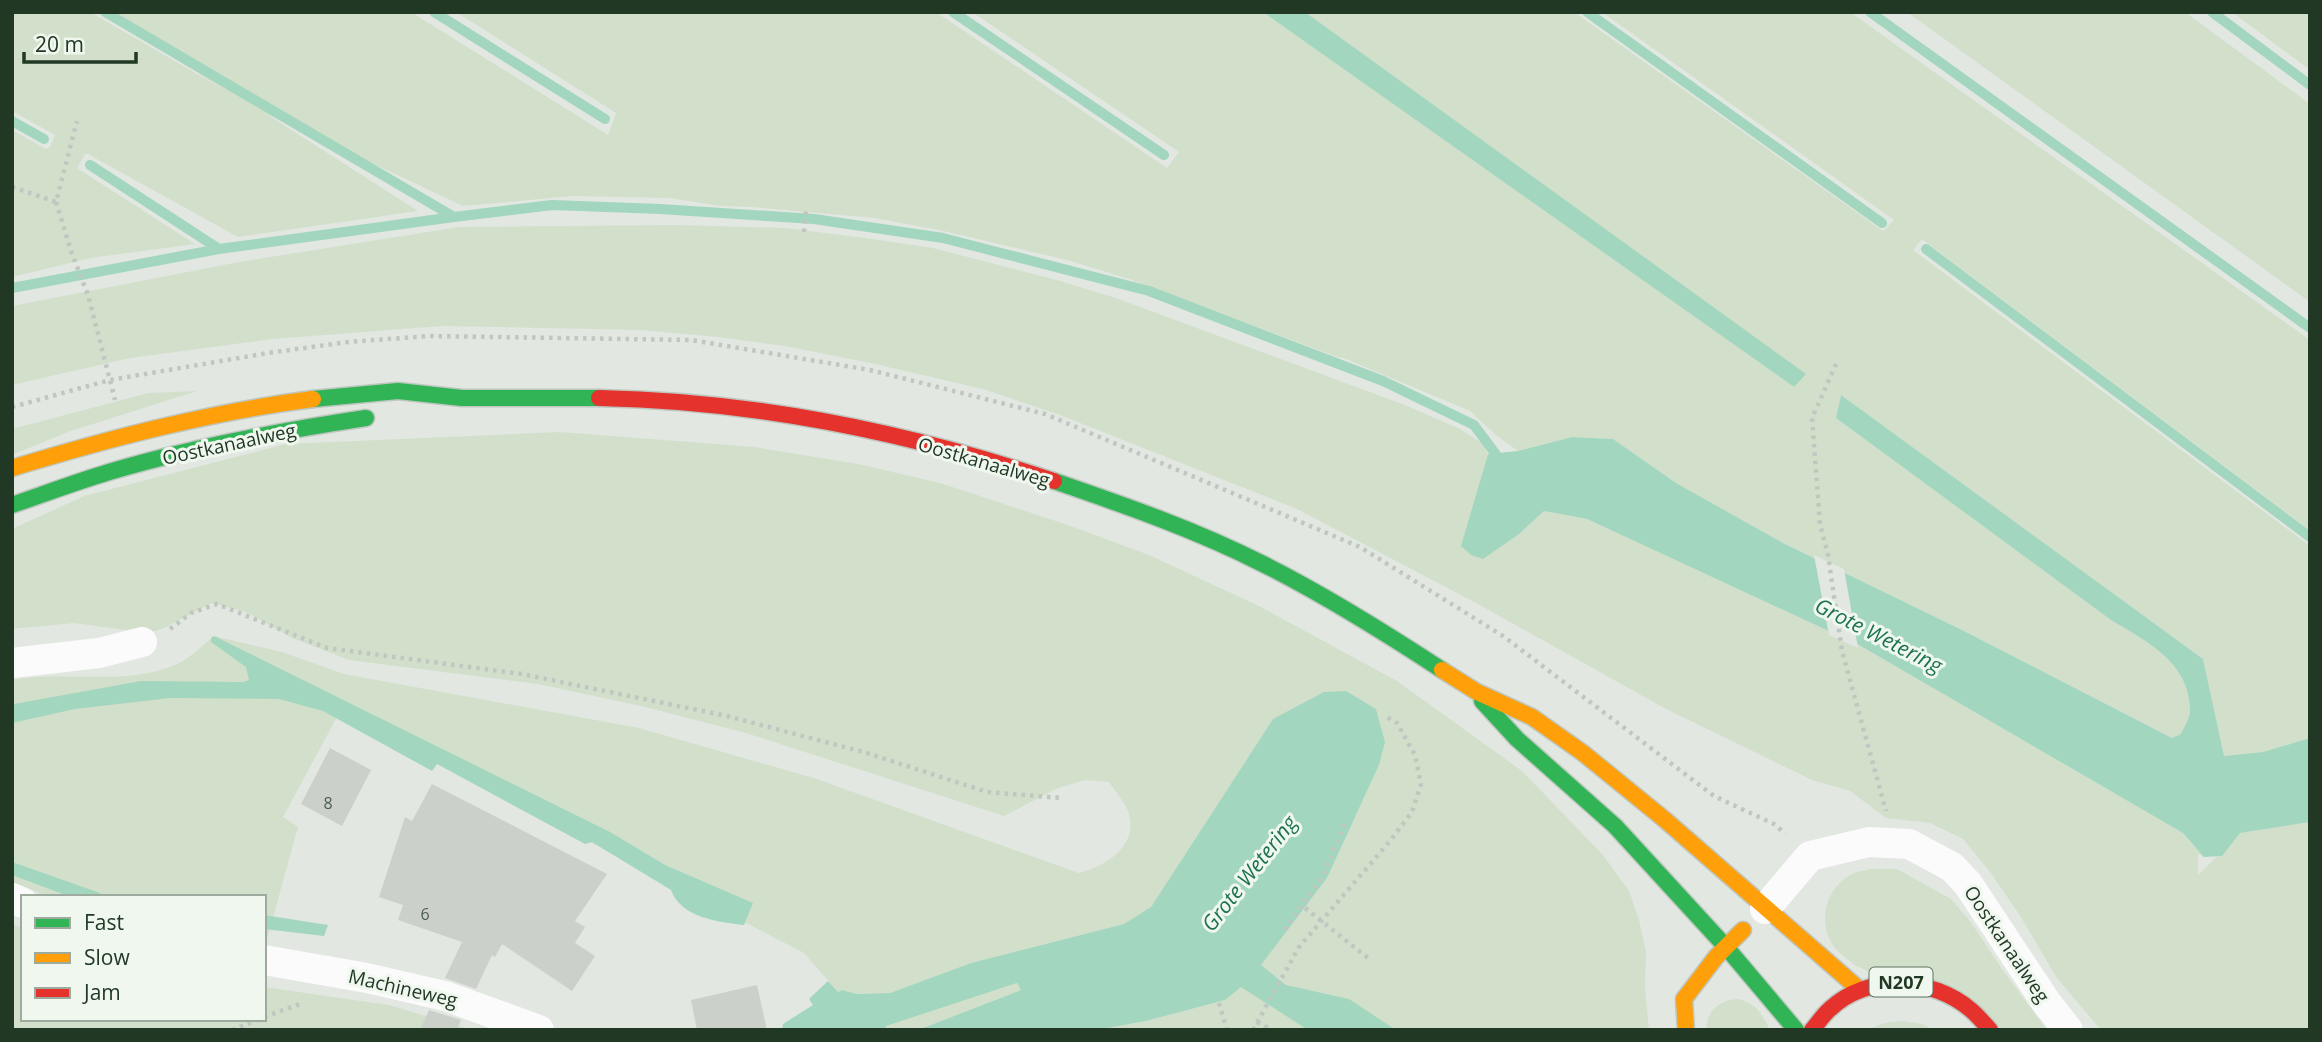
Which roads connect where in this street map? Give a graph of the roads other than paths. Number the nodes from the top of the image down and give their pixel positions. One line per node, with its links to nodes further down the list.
1 (449, 398): 2 (main road, Oostkanaalweg); 4 (main road, Oostkanaalweg); 8 (main road, Oostkanaalweg)
2 (425, 408)
3 (376, 417): 5 (main road, Oostkanaalweg)
4 (12, 468)
5 (12, 505)
6 (142, 642): 7 (street)
7 (12, 663)
8 (1471, 690): 9 (main road, Oostkanaalweg); 10 (main road, Oostkanaalweg)
9 (1765, 909): 10 (main road, Oostkanaalweg); 12 (main road, Oostkanaalweg); 18 (street, Oostkanaalweg)
10 (1726, 947): 14 (main road); 15 (main road, Oostkanaalweg)
11 (266, 960): 13 (street, Machineweg)
12 (1860, 990): 16 (main road, N207); 17 (main road, N207)
13 (539, 1030)
14 (1686, 1030)
15 (1796, 1030)
16 (1812, 1030)
17 (1990, 1030)
18 (2068, 1030)

